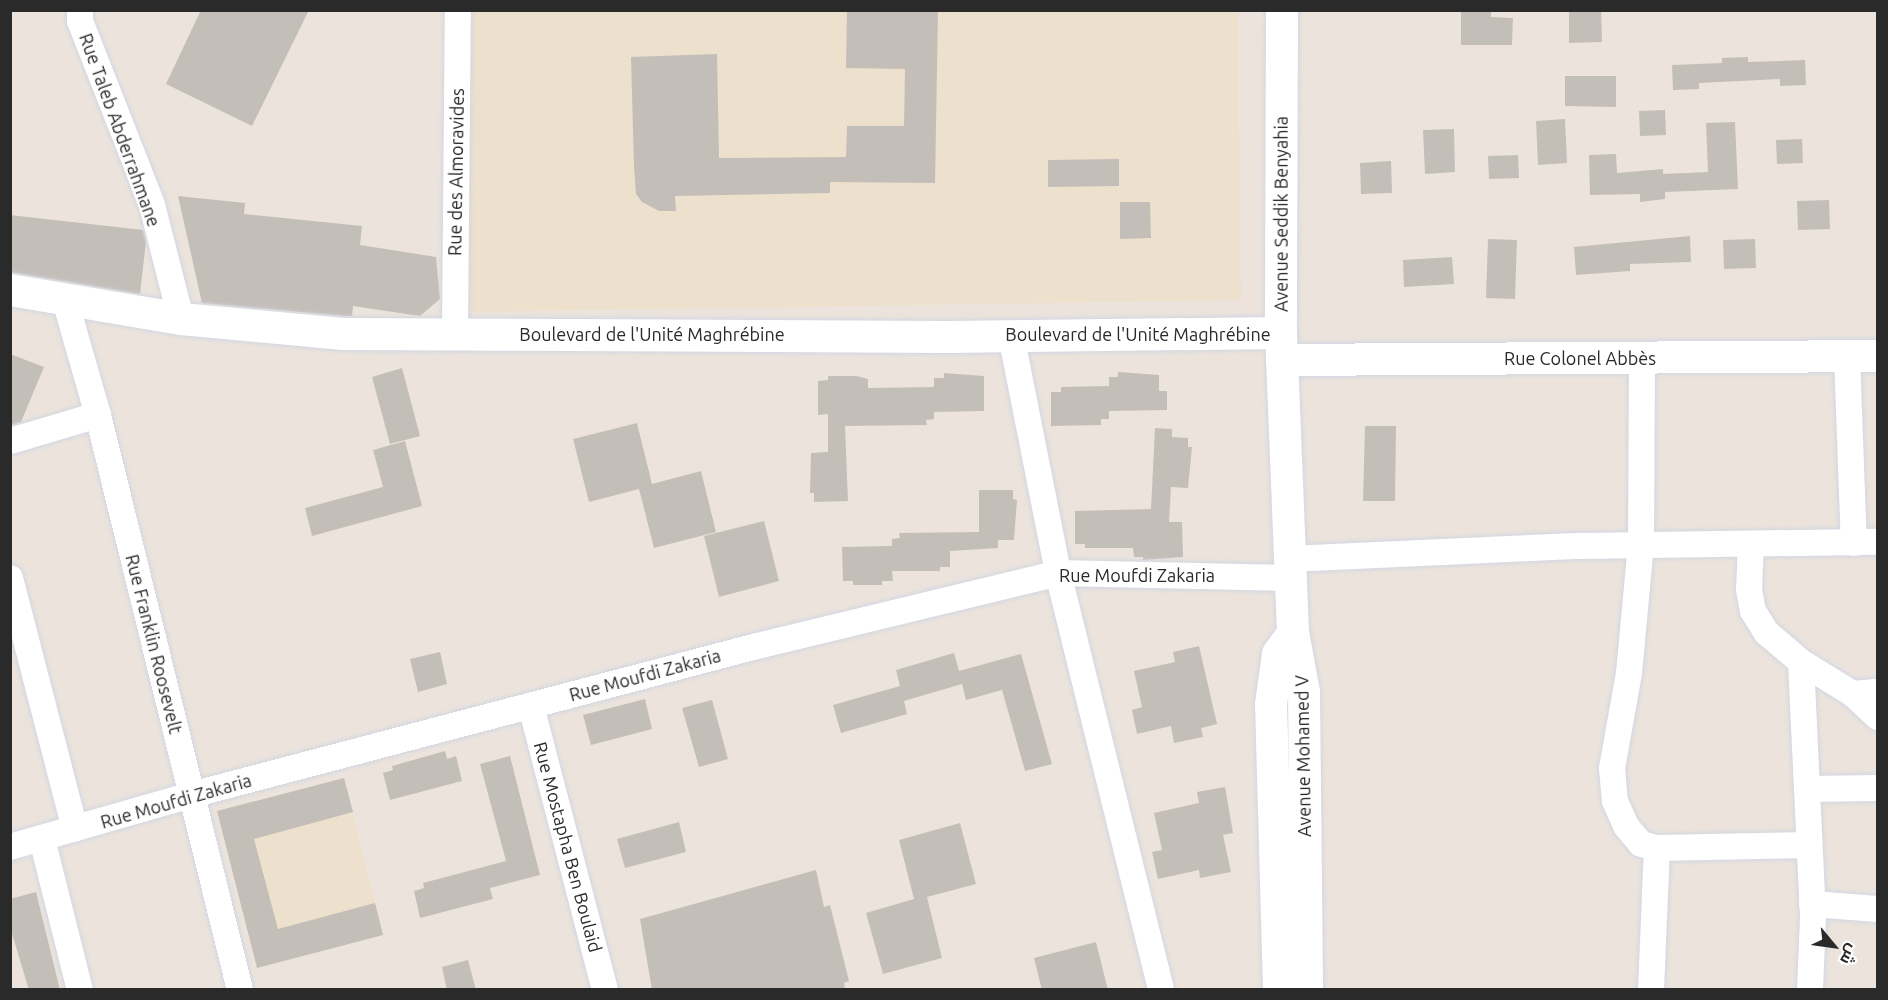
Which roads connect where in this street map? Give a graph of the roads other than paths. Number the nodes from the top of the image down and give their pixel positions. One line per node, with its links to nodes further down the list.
1 (80, 10): 6 (street, Rue Taleb Abderrahmane)
2 (458, 10): 7 (street, Rue des Almoravides)
3 (1282, 10): 9 (street, Avenue Seddik Benyahia)
4 (16, 294): 5 (street, Boulevard de l'Unité Maghrébine)
5 (64, 300): 6 (street, Boulevard de l'Unité Maghrébine); 13 (street, Rue Franklin Roosevelt)
6 (182, 319): 7 (street, Boulevard de l'Unité Maghrébine)
7 (455, 333): 8 (street, Boulevard de l'Unité Maghrébine)
8 (1011, 335): 9 (street, Boulevard de l'Unité Maghrébine); 19 (street)
9 (1281, 347): 12 (street, Rue Colonel Abbès); 18 (street, Avenue Seddik Benyahia)
10 (1878, 356): 11 (street, Rue Colonel Abbès)
11 (1847, 357): 12 (street, Rue Colonel Abbès); 15 (street)
12 (1642, 358): 16 (street)
13 (98, 416): 14 (street); 28 (street, Rue Franklin Roosevelt)
14 (10, 441)
15 (1866, 542): 17 (street, Rue Moufdi Zakaria)
16 (1641, 544): 17 (street, Rue Moufdi Zakaria); 18 (street, Rue Moufdi Zakaria); 33 (street)
17 (1751, 544): 22 (street)
18 (1290, 568): 19 (street, Rue Moufdi Zakaria); 21 (street, Avenue Seddik Benyahia)
19 (1058, 573): 24 (street, Rue Moufdi Zakaria); 39 (street)
20 (10, 578): 29 (street)
21 (1293, 633): 40 (street, Avenue Mohamed V); 41 (street, Avenue Mohamed V)
22 (1801, 662): 23 (street); 27 (street)
23 (1865, 693): 25 (street)
24 (531, 706): 28 (street, Rue Moufdi Zakaria); 38 (street, Rue Mostapha Ben Boulaid)
25 (1878, 717)
26 (1878, 788): 27 (street)
27 (1807, 789): 31 (street)
28 (191, 795): 29 (street, Rue Moufdi Zakaria); 37 (street, Rue Franklin Roosevelt)
29 (75, 829): 30 (street, Rue Moufdi Zakaria)
30 (42, 839): 32 (street, Rue Moufdi Zakaria); 36 (street)
31 (1809, 845): 33 (street); 34 (street)
32 (10, 847)
33 (1657, 848): 42 (street)
34 (1812, 904): 35 (street); 43 (street)
35 (1878, 909)
36 (80, 990)
37 (240, 990)
38 (605, 990)
39 (1161, 990)
40 (1279, 990)
41 (1307, 990)
42 (1651, 990)
43 (1810, 990)

